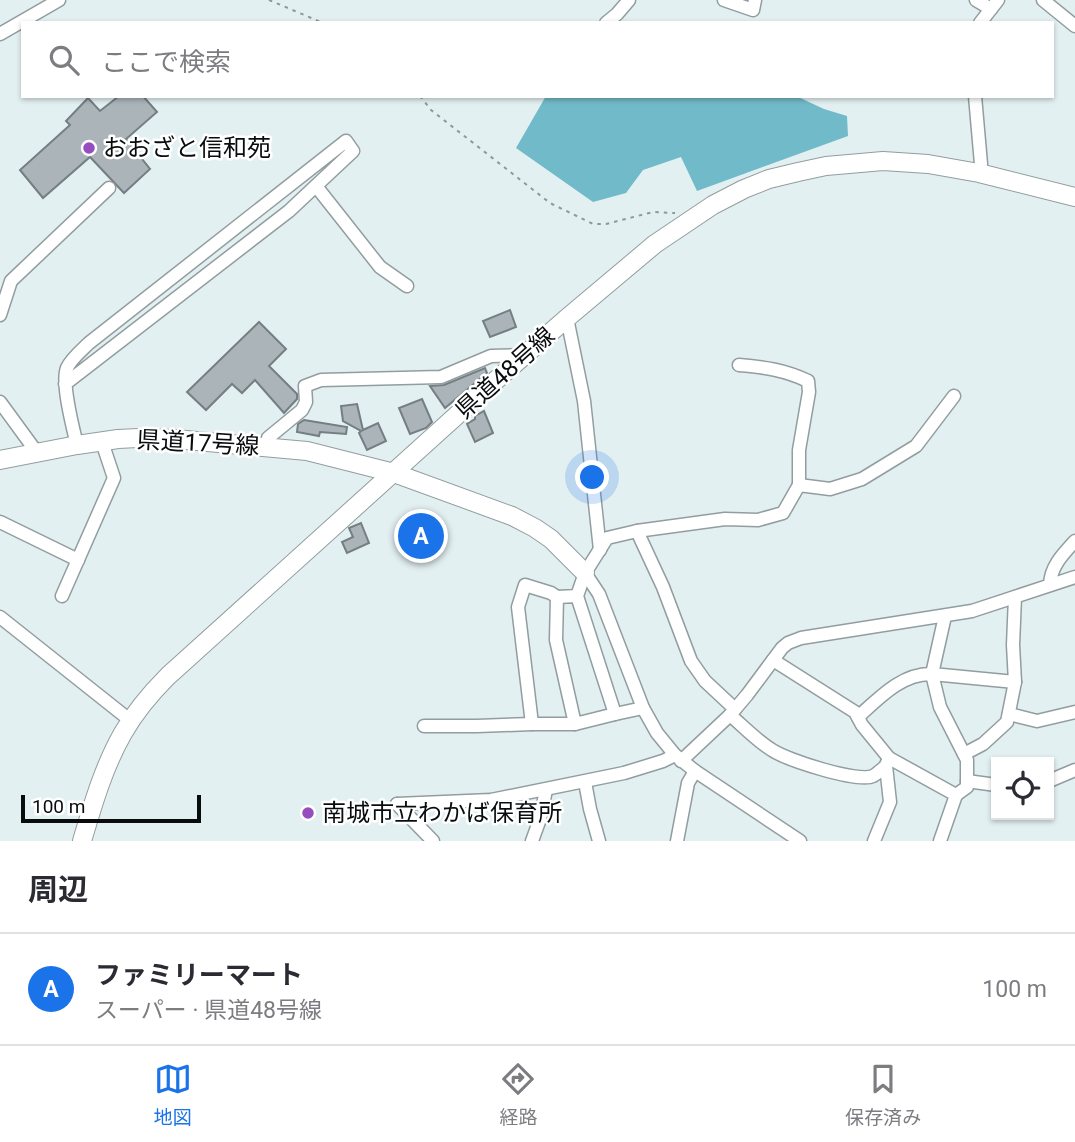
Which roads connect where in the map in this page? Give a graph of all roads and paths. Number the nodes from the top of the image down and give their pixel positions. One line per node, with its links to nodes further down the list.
1 (59, 0): 9 (street)
2 (269, 0): 10 (path)
3 (629, 0): 11 (street)
4 (724, 0): 5 (street)
5 (755, 0)
6 (976, 0): 8 (street)
7 (1043, 0): 14 (street)
8 (994, 4): 12 (street)
9 (23, 21)
10 (318, 21)
11 (608, 21)
12 (981, 21)
13 (21, 22): 15 (street)
14 (1075, 26)
15 (0, 34)
16 (422, 98): 22 (path)
17 (975, 98): 18 (street)
18 (979, 173): 21 (main road, 県道48号線); 22 (main road, 県道48号線)
19 (316, 186): 23 (street); 28 (street); 28 (street)
20 (109, 188): 24 (street)
21 (1075, 197)
22 (695, 216): 25 (main road, 県道48号線)
23 (407, 286)
24 (0, 315)
25 (567, 318): 26 (main road, 県道48号線); 41 (street)
26 (525, 355): 33 (street); 36 (main road, 県道48号線)
27 (738, 365): 37 (street)
28 (65, 384): 32 (street)
29 (954, 396): 37 (street)
30 (0, 402): 34 (street)
31 (102, 442): 32 (main road, 県道17号線); 33 (main road, 県道17号線); 42 (street)
32 (76, 445): 34 (main road, 県道17号線)
33 (266, 447): 36 (main road, 県道17号線)
34 (38, 454): 35 (main road, 県道17号線)
35 (0, 460)
36 (394, 472): 43 (main road, 県道17号線); 61 (main road, 県道48号線)
37 (799, 485): 39 (street)
38 (0, 522): 42 (street)
39 (637, 531): 41 (street); 56 (street)
40 (1075, 541): 45 (street)
41 (600, 550): 43 (street)
42 (78, 560): 46 (street)
43 (585, 573): 47 (street); 55 (street)
44 (1075, 576): 45 (street)
45 (1050, 584): 49 (street)
46 (62, 596)
47 (577, 596): 48 (street); 58 (street)
48 (557, 597): 62 (street); 63 (street)
49 (1015, 597): 50 (street); 54 (street)
50 (945, 616): 52 (street); 53 (street)
51 (0, 617): 61 (street)
52 (773, 660): 56 (street); 60 (street)
53 (932, 674): 54 (street); 60 (street); 65 (street)
54 (1015, 682): 59 (street)
55 (643, 708): 58 (street); 66 (street)
56 (732, 712): 66 (street); 67 (street)
57 (1075, 712): 59 (street)
58 (615, 714): 63 (street)
59 (1009, 714): 65 (street)
60 (858, 717): 67 (street)
61 (131, 721): 76 (main road, 県道48号線)
62 (532, 724): 63 (street); 64 (street)
63 (575, 724)
64 (424, 726)
65 (964, 754): 71 (street)
66 (678, 758): 69 (street); 72 (street)
67 (888, 762): 75 (street); 82 (street)
68 (1075, 770): 70 (street)
69 (695, 771): 80 (street); 81 (street)
70 (1054, 779)
71 (967, 781): 73 (street); 75 (street)
72 (585, 782): 74 (street); 79 (street)
73 (991, 784)
74 (547, 790): 77 (street); 78 (street)
75 (956, 794): 83 (street)
76 (82, 841)
77 (432, 841)
78 (532, 841)
79 (599, 841)
80 (677, 841)
81 (799, 841)
82 (874, 841)
83 (940, 841)

